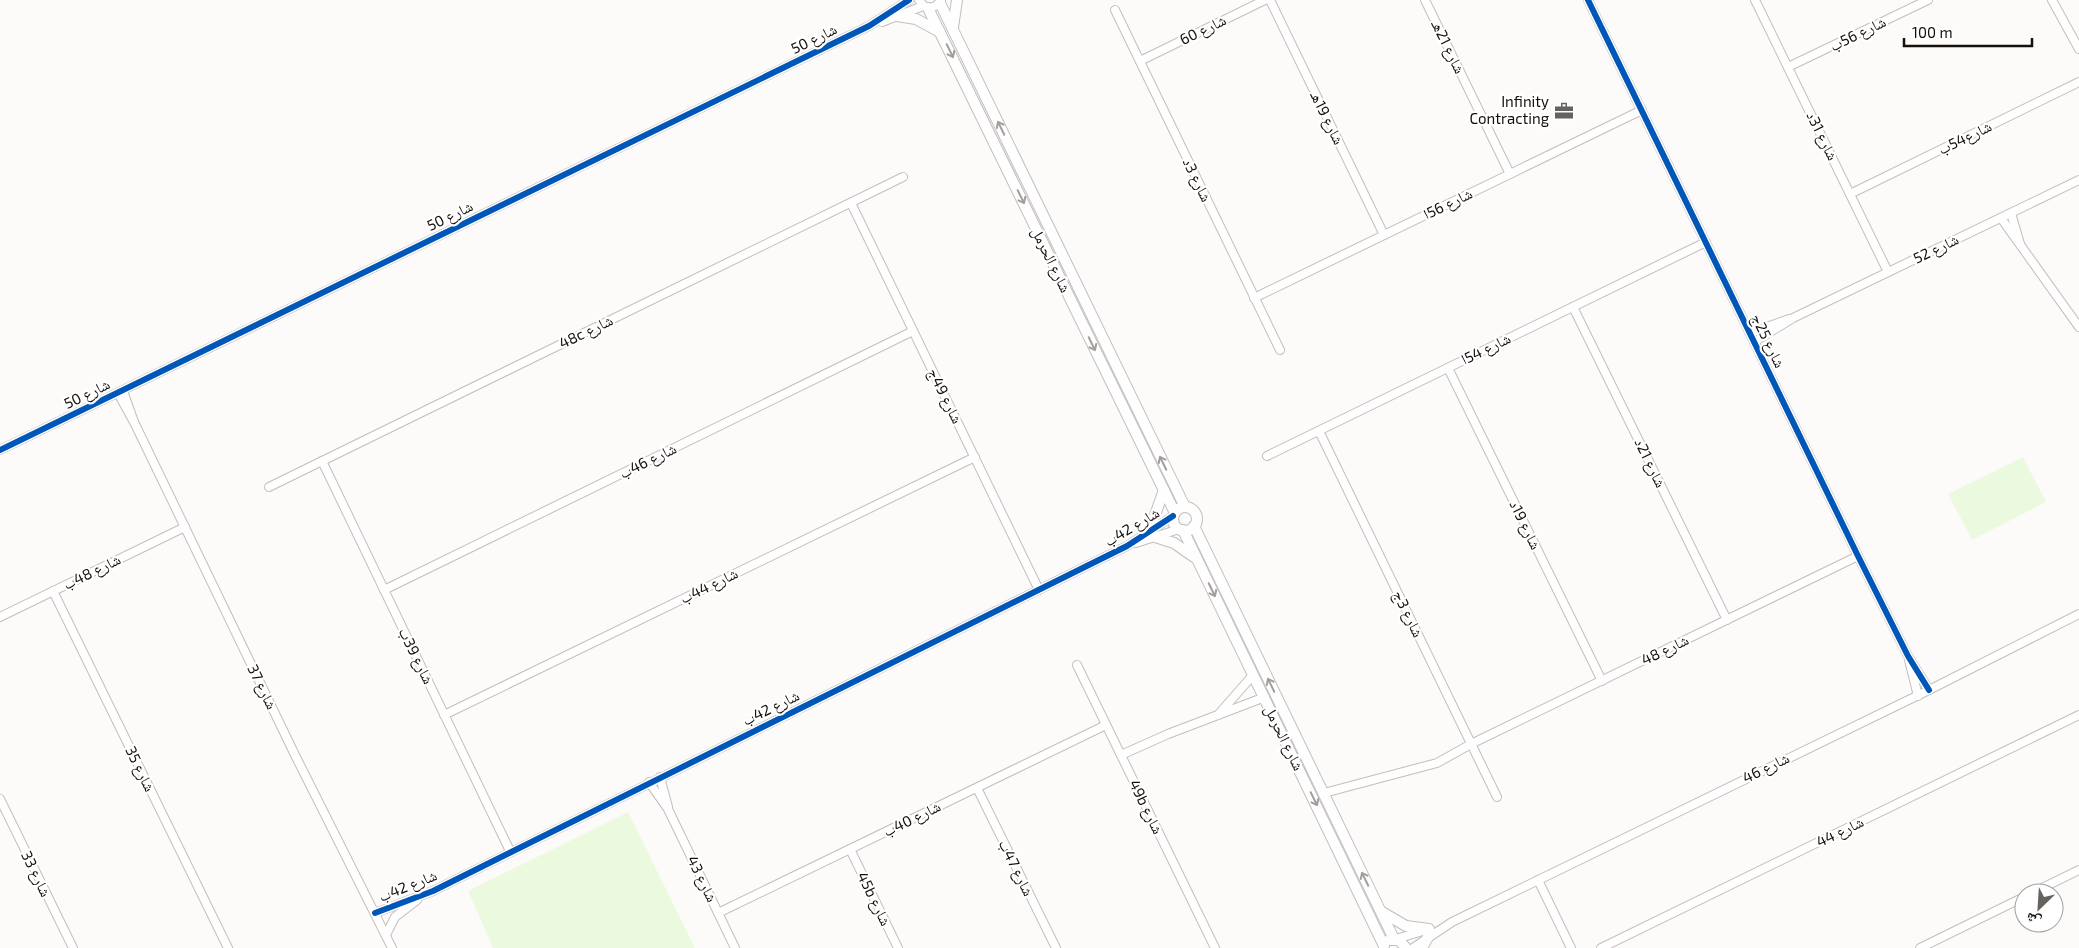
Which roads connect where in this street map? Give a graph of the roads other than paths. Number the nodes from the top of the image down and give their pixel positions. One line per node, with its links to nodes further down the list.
1 (909, 0): 14 (street, شارع 50)
2 (957, 0): 15 (street)
3 (1265, 0): 18 (street, شارع 60)
4 (1270, 0): 29 (street, شارع 19هـ)
5 (1425, 0): 22 (street, شارع 21هـ)
6 (1588, 0): 21 (street, شارع 25ج)
7 (1755, 0): 19 (street, شارع 31د)
8 (1928, 0): 19 (street, شارع 56ب)
9 (2052, 0): 17 (street)
10 (941, 1): 11 (street, شارع 50); 15 (street, شارع الحرمل)
11 (923, 4): 13 (street, شارع 50); 16 (street, شارع الحرمل)
12 (1115, 10): 18 (street, شارع 3د)
13 (897, 16): 14 (street, شارع 50); 16 (street)
14 (869, 26): 42 (street, شارع 50)
15 (953, 30): 50 (street, شارع الحرمل, one-way to 15)
16 (940, 33): 49 (street, شارع الحرمل, one-way to 49)
17 (2079, 49)
18 (1140, 61): 33 (street, شارع 3د)
19 (1788, 67): 25 (street, شارع 31د)
20 (2079, 82): 25 (street, شارع54ب)
21 (1642, 110): 22 (street, شارع 56ا); 30 (street, شارع 25ج)
22 (1510, 174): 29 (street, شارع 56ا)
23 (903, 177): 26 (street, 48c شارع)
24 (2079, 180): 27 (street, شارع 52)
25 (1850, 194): 32 (street, شارع 31د)
26 (851, 203): 37 (street, شارع 49ج); 47 (street, 48c شارع)
27 (2011, 213): 28 (street, شارع 52); 31 (street)
28 (2001, 218): 31 (street); 32 (street, شارع 52)
29 (1384, 235): 33 (street, شارع 56ا)
30 (1706, 242): 34 (street, شارع 54ا); 38 (street, شارع 25ج)
31 (2020, 244): 36 (street)
32 (1888, 272): 35 (street, شارع 52)
33 (1254, 298): 40 (street, شارع 3د)
34 (1574, 306): 41 (street, شارع 54ا); 63 (street, شارع 21د)
35 (1793, 318): 38 (street, شارع 52); 39 (street, شارع 52)
36 (2079, 327)
37 (913, 331): 46 (street, شارع 49ج); 59 (street, شارع 46ب)
38 (1750, 333): 39 (street, شارع 25ج)
39 (1754, 342): 56 (street, شارع 25ج)
40 (1280, 350)
41 (1448, 368): 43 (street, شارع 54ا); 67 (street, شارع 19د)
42 (120, 392): 44 (street, شارع 50); 53 (street, شارع 37)
43 (1319, 431): 45 (street, شارع 54ا); 75 (street, شارع 3ج)
44 (0, 450)
45 (1267, 456)
46 (974, 457): 60 (street, شارع 49ج); 72 (street, شارع 44ب)
47 (322, 461): 48 (street, 48c شارع); 59 (street, شارع 39ب)
48 (269, 486)
49 (1164, 490): 51 (street, شارع الحرمل); 55 (street)
50 (1185, 507): 51 (street); 52 (street)
51 (1174, 515): 54 (street); 55 (street, شارع 42ب)
52 (1194, 526): 54 (street); 80 (street, شارع الحرمل, one-way to 52)
53 (185, 527): 58 (street, شارع 48ب); 92 (street, شارع 37)
54 (1181, 530): 55 (street, شارع 42ب); 57 (street, شارع الحرمل)
55 (1152, 534): 57 (street); 60 (street, شارع 42ب)
56 (1858, 556): 63 (street, شارع 48); 64 (street, شارع 25ج)
57 (1197, 560): 66 (street, شارع الحرمل, one-way to 66)
58 (53, 590): 62 (street, شارع 48ب); 99 (street, شارع 35)
59 (384, 590): 72 (street, شارع 39ب)
60 (1039, 590): 77 (street, شارع 42ب)
61 (2079, 614): 68 (street, شارع 46)
62 (0, 617)
63 (1727, 620): 67 (street, شارع 48)
64 (1908, 656): 68 (street, شارع 25ج); 69 (street, شارع 25ج)
65 (1077, 665): 74 (street, 49b شارع)
66 (1253, 675): 70 (street, شارع الحرمل); 73 (street)
67 (1602, 681): 75 (street, شارع 48)
68 (1929, 690): 69 (street, شارع 46)
69 (1918, 696): 87 (street, شارع 46)
70 (1265, 697): 73 (street); 97 (street, شارع الحرمل, one-way to 97)
71 (2079, 715): 109 (street, شارع 44)
72 (444, 716): 85 (street, شارع 39ب)
73 (1217, 716): 76 (street)
74 (1106, 725): 76 (street, 49b شارع); 79 (street, شارع 40ب)
75 (1472, 744): 80 (street, شارع 48); 81 (street, شارع 3ج)
76 (1121, 755): 104 (street, 49b شارع)
77 (660, 777): 78 (street, شارع 42ب); 83 (street, شارع 43)
78 (649, 782): 83 (street, شارع 43); 85 (street, شارع 42ب)
79 (977, 788): 84 (street, شارع 40ب); 103 (street, شارع 47ب)
80 (1324, 793): 91 (street, شارع الحرمل, one-way to 80)
81 (1497, 797)
82 (0, 799): 98 (street, شارع 33)
83 (668, 809): 93 (street, شارع 43)
84 (850, 849): 93 (street, شارع 40ب); 102 (street, 45b شارع)
85 (510, 851): 89 (street, شارع 42ب)
86 (2079, 870): 88 (street)
87 (1538, 880): 94 (street, شارع 46); 108 (street)
88 (2052, 883)
89 (425, 894): 92 (street, شارع 42ب); 95 (street, شارع 42ب)
90 (2014, 902): 110 (street)
91 (1380, 909): 94 (street); 96 (street, شارع الحرمل)
92 (375, 913): 95 (street, شارع 37)
93 (718, 913): 101 (street, شارع 43)
94 (1428, 933): 96 (street, شارع 46); 106 (street, شارع 46); 107 (street)
95 (386, 935): 100 (street, شارع 37)
96 (1395, 939): 97 (street); 105 (street)
97 (1384, 947)
98 (73, 948)
99 (228, 948)
100 (392, 948)
101 (735, 948)
102 (898, 948)
103 (1056, 948)
104 (1215, 948)
105 (1406, 948)
106 (1413, 948)
107 (1422, 948)
108 (1571, 948)
109 (1601, 948)
110 (1920, 948)

